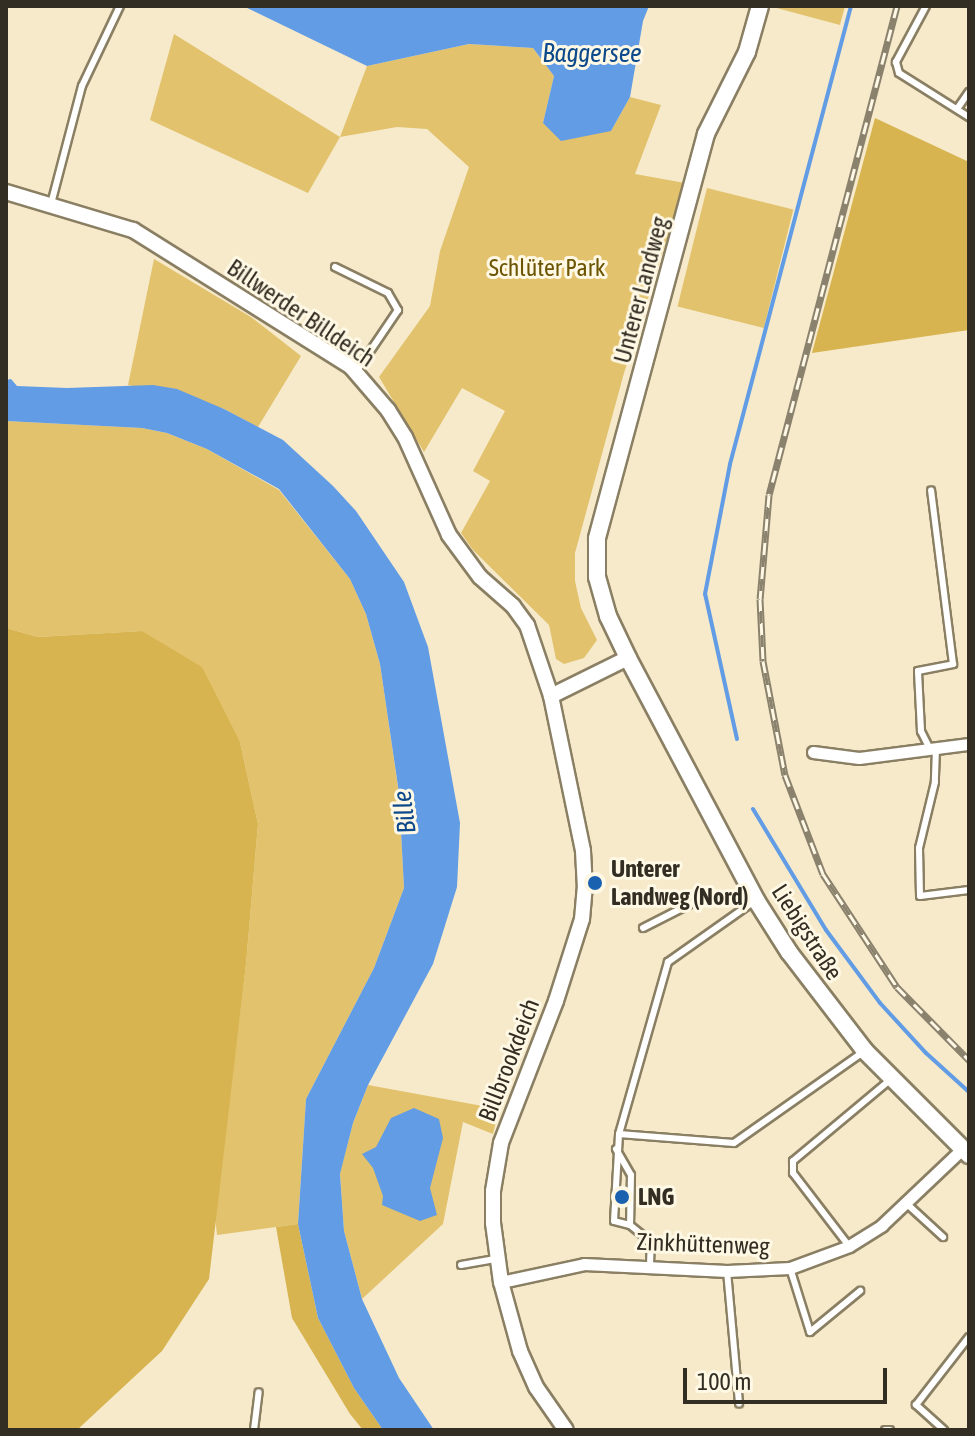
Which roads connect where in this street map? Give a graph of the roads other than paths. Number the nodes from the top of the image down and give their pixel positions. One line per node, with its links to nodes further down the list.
1 (120, 6): 8 (lane)
2 (760, 6): 12 (main road, Unterer Landweg)
3 (926, 6): 5 (lane)
4 (969, 92): 5 (lane)
5 (957, 109): 6 (lane)
6 (969, 117)
7 (6, 192): 8 (street, Billwerder Billdeich)
8 (51, 204): 10 (street, Billwerder Billdeich)
9 (335, 267): 10 (lane)
10 (356, 372): 14 (street, Billwerder Billdeich)
11 (931, 490): 16 (lane)
12 (601, 595): 13 (main road, Liebigstraße)
13 (628, 658): 14 (street); 19 (main road, Liebigstraße)
14 (551, 696): 30 (street, Billbrookdeich)
15 (969, 744): 16 (street)
16 (933, 748): 17 (street); 18 (lane)
17 (813, 752)
18 (969, 890)
19 (756, 900): 20 (lane); 21 (main road, Liebigstraße); 23 (lane)
20 (643, 928)
21 (865, 1051): 22 (main road, Liebigstraße); 23 (lane)
22 (890, 1080): 25 (main road, Liebigstraße); 29 (lane)
23 (619, 1134): 24 (lane)
24 (616, 1149): 27 (lane); 27 (lane)
25 (965, 1152): 26 (street, Zinkhüttenweg)
26 (907, 1204): 28 (lane); 29 (street, Zinkhüttenweg)
27 (630, 1225): 32 (lane)
28 (943, 1237)
29 (849, 1246): 33 (street, Zinkhüttenweg)
30 (496, 1259): 31 (lane); 35 (street, Billbrookdeich)
31 (461, 1265)
32 (650, 1265): 34 (street, Zinkhüttenweg); 35 (street, Zinkhüttenweg)
33 (790, 1268): 34 (street, Zinkhüttenweg); 36 (lane)
34 (727, 1271): 39 (lane)
35 (501, 1282): 41 (street, Billbrookdeich)
36 (860, 1291)
37 (969, 1337): 42 (lane)
38 (259, 1392): 40 (lane)
39 (739, 1403)
40 (254, 1430)
41 (566, 1430)
42 (944, 1430)

